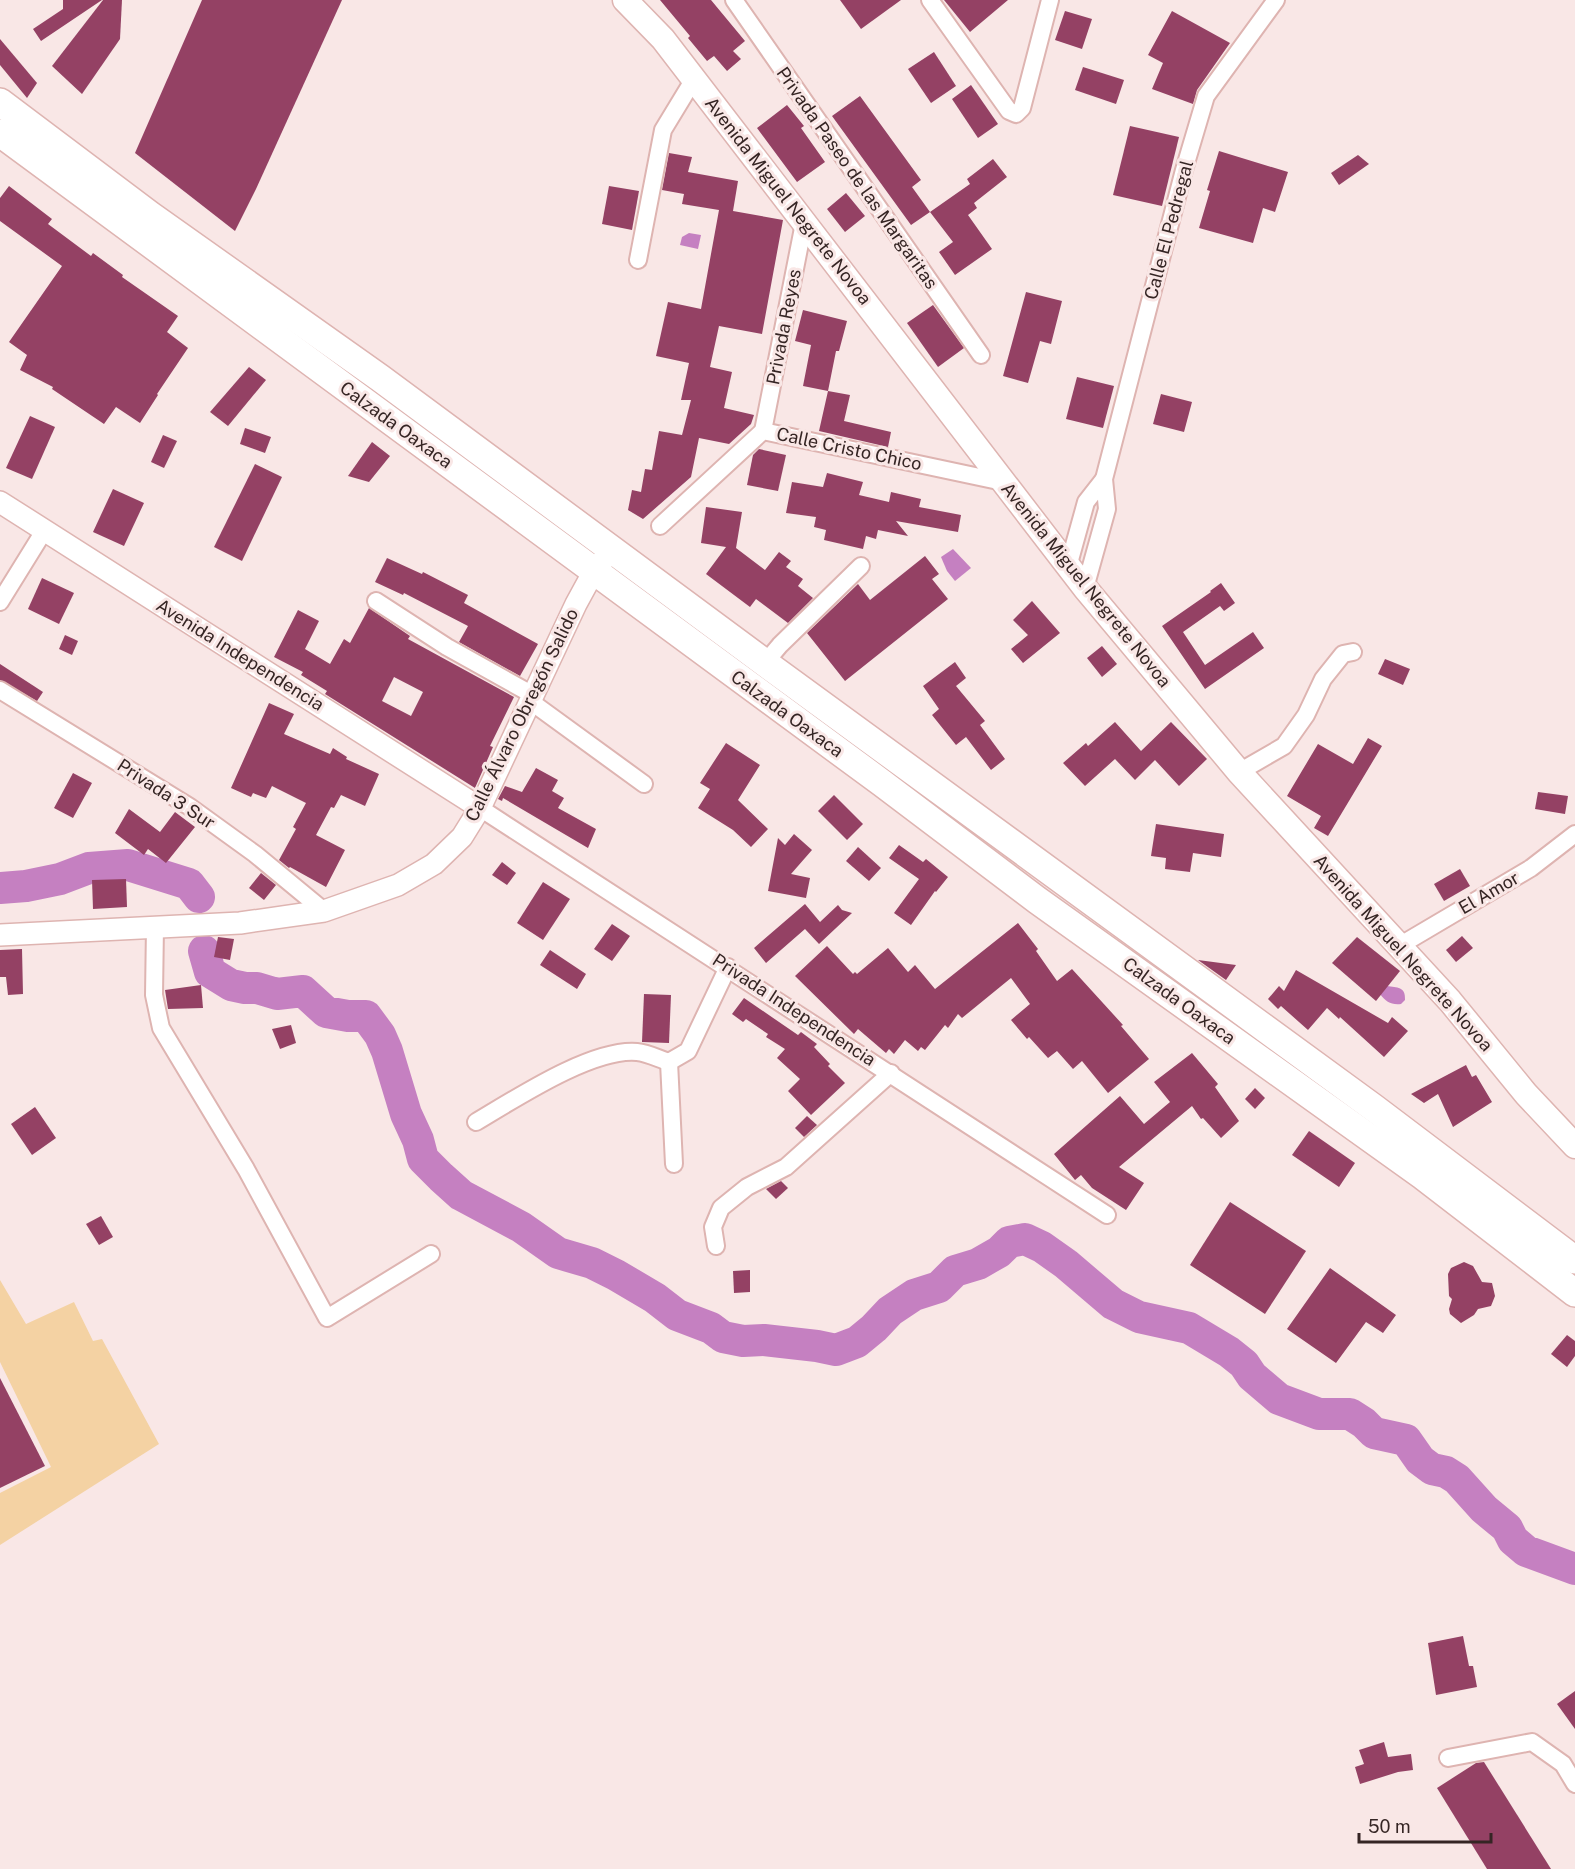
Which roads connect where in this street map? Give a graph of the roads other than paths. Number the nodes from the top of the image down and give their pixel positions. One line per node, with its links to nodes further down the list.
1 (625, 0): 6 (main road, Avenida Miguel Negrete Novoa)
2 (734, 0): 11 (street, Privada Paseo de las Margaritas)
3 (930, 0): 4 (street)
4 (1050, 0)
5 (1276, 0): 13 (street, Calle El Pedregal)
6 (694, 79): 9 (main road, Avenida Miguel Negrete Novoa); 10 (street)
7 (0, 102): 8 (main road, Calzada Oaxaca)
8 (8, 134): 18 (main road, Calzada Oaxaca); 21 (main road, Calzada Oaxaca)
9 (804, 223): 12 (street, Privada Reyes); 14 (main road, Avenida Miguel Negrete Novoa)
10 (638, 260)
11 (981, 355)
12 (763, 430): 14 (street, Calle Cristo Chico); 16 (street, Calle Cristo Chico)
13 (1104, 479): 20 (street, Calle El Pedregal); 22 (street, Calle El Pedregal)
14 (1003, 482): 20 (main road, Avenida Miguel Negrete Novoa)
15 (0, 502): 17 (street, Avenida Independencia)
16 (660, 526)
17 (44, 531): 24 (street); 33 (street, Avenida Independencia)
18 (612, 549): 21 (street, Calle Álvaro Obregón Salido); 26 (main road, Calzada Oaxaca)
19 (861, 566): 26 (street)
20 (1068, 567): 22 (main road, Avenida Miguel Negrete Novoa)
21 (594, 571): 29 (street, Calle Álvaro Obregón Salido); 30 (main road, Calzada Oaxaca)
22 (1084, 588): 31 (main road, Avenida Miguel Negrete Novoa)
23 (376, 601): 29 (street)
24 (0, 602)
25 (1353, 652): 31 (street)
26 (765, 663): 27 (main road, Calzada Oaxaca)
27 (788, 680): 30 (main road); 48 (main road, Calzada Oaxaca)
28 (0, 690): 35 (street, Privada 3 Sur)
29 (531, 698): 32 (street); 33 (street, Calle Álvaro Obregón Salido)
30 (771, 702): 49 (main road, Calzada Oaxaca)
31 (1239, 772): 38 (main road, Avenida Miguel Negrete Novoa)
32 (644, 784)
33 (480, 807): 35 (street, Calle Álvaro Obregón Salido); 39 (street, Privada Independencia)
34 (1575, 834): 38 (street, El Amor)
35 (324, 911): 36 (street, Calle Álvaro Obregón Salido)
36 (155, 926): 37 (street, Calle Álvaro Obregón Salido); 47 (street)
37 (0, 935)
38 (1399, 946): 43 (main road, Avenida Miguel Negrete Novoa)
39 (728, 967): 40 (street); 41 (street, Privada Independencia)
40 (669, 1062): 42 (street); 44 (street)
41 (891, 1073): 45 (street, Privada Independencia); 46 (street)
42 (476, 1122)
43 (1575, 1146)
44 (674, 1164)
45 (1107, 1215)
46 (716, 1246)
47 (431, 1254)
48 (1575, 1260)
49 (1575, 1293)
50 (1448, 1758): 51 (street)
51 (1575, 1784)

